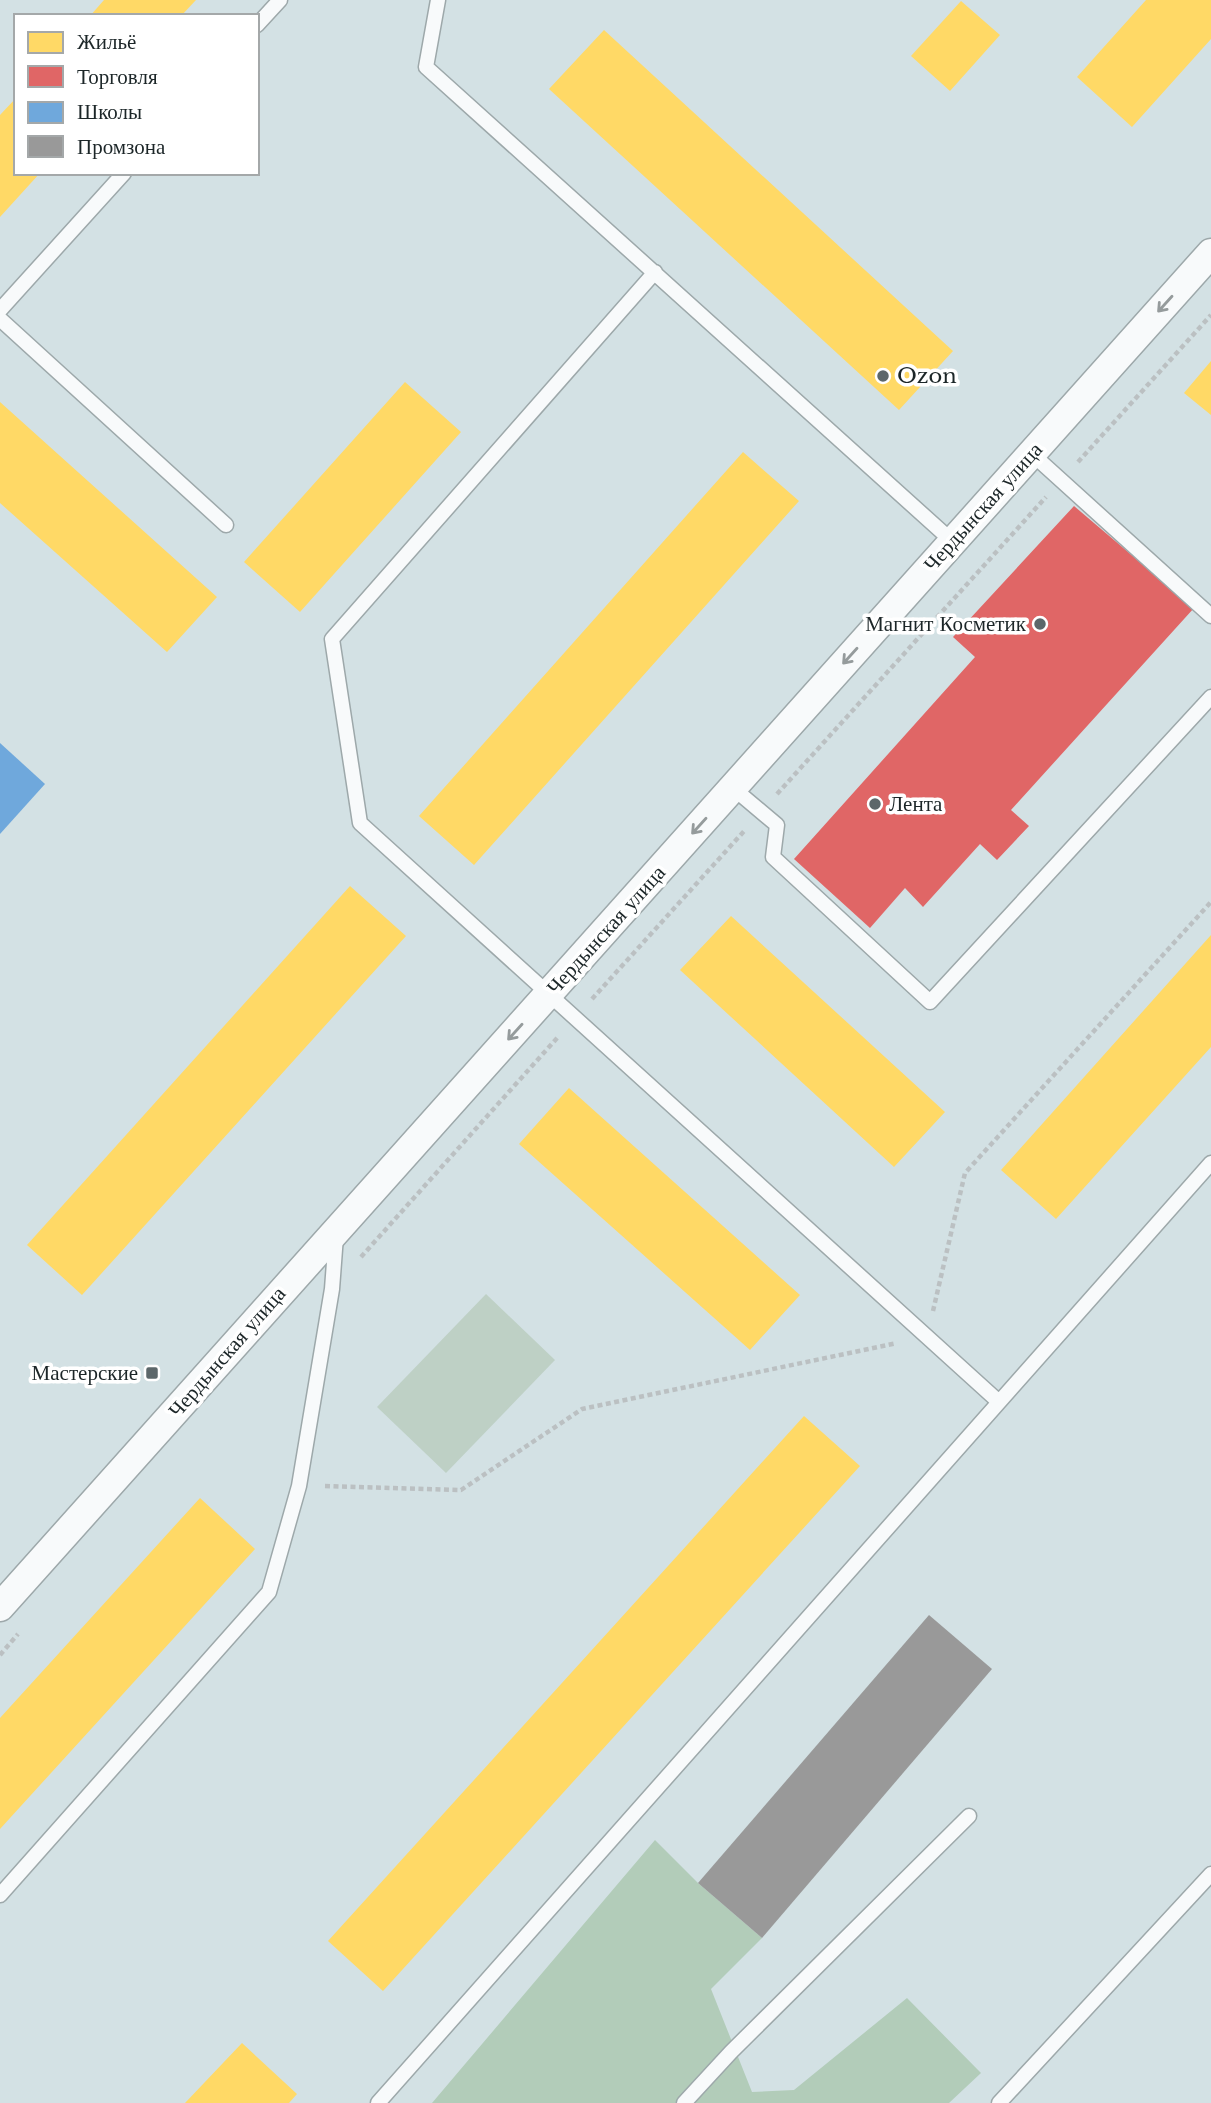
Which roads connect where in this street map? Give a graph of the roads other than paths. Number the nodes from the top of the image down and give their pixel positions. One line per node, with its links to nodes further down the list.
1 (280, 0): 3 (lane)
2 (438, 0): 6 (lane)
3 (259, 23)
4 (122, 175): 7 (lane)
5 (1211, 253): 9 (street, Чердынская улица, one-way to 9)
6 (654, 272): 11 (lane); 15 (lane)
7 (0, 310)
8 (0, 319): 10 (lane)
9 (1031, 453): 11 (street, Чердынская улица); 12 (lane)
10 (226, 526)
11 (952, 541): 14 (street, Чердынская улица, one-way to 14)
12 (1211, 616)
13 (1211, 697): 14 (lane)
14 (733, 788): 15 (street, Чердынская улица, one-way to 15)
15 (549, 994): 17 (street, Чердынская улица, one-way to 17); 18 (lane)
16 (1211, 1163): 18 (lane)
17 (336, 1228): 19 (street, Чердынская улица); 22 (lane)
18 (999, 1402): 23 (lane)
19 (0, 1607)
20 (969, 1816): 24 (lane)
21 (1211, 1874): 25 (lane)
22 (0, 1895)
23 (378, 2103)
24 (684, 2103)
25 (999, 2103)

